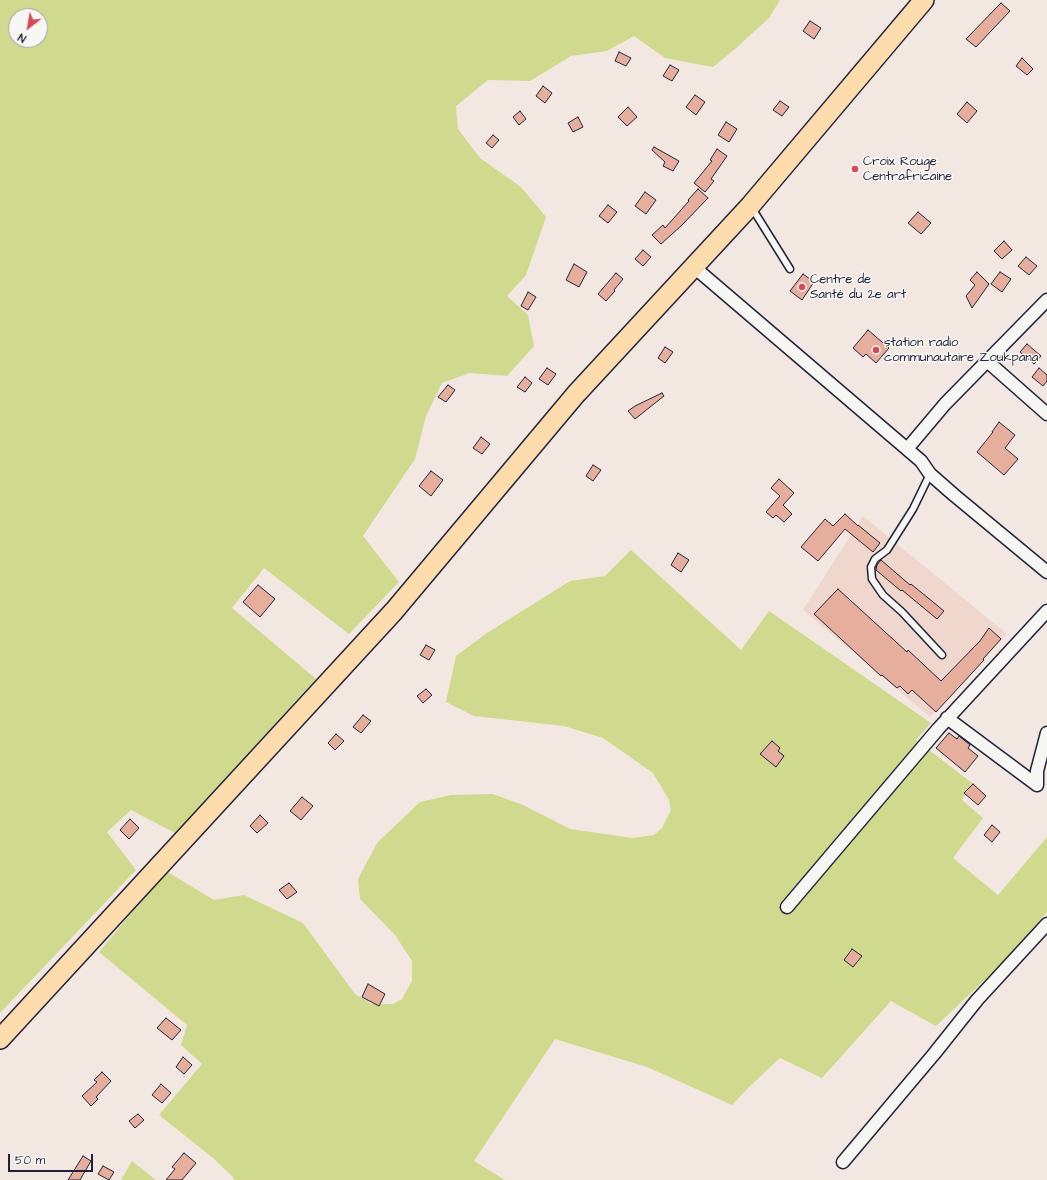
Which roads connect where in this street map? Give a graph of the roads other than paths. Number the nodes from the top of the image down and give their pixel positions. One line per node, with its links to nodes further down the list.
1 (924, 0): 2 (main road)
2 (750, 206): 3 (main road); 4 (lane)
3 (694, 267): 8 (street); 17 (main road)
4 (790, 269)
5 (1047, 300): 6 (street)
6 (987, 361): 7 (street); 8 (street)
7 (1047, 414)
8 (907, 449): 9 (street)
9 (930, 474): 10 (street); 12 (lane)
10 (1047, 572)
11 (1047, 611): 13 (street)
12 (942, 655)
13 (947, 718): 14 (street); 15 (street)
14 (1047, 733)
15 (787, 907)
16 (1047, 924): 18 (street)
17 (0, 1039)
18 (843, 1162)

